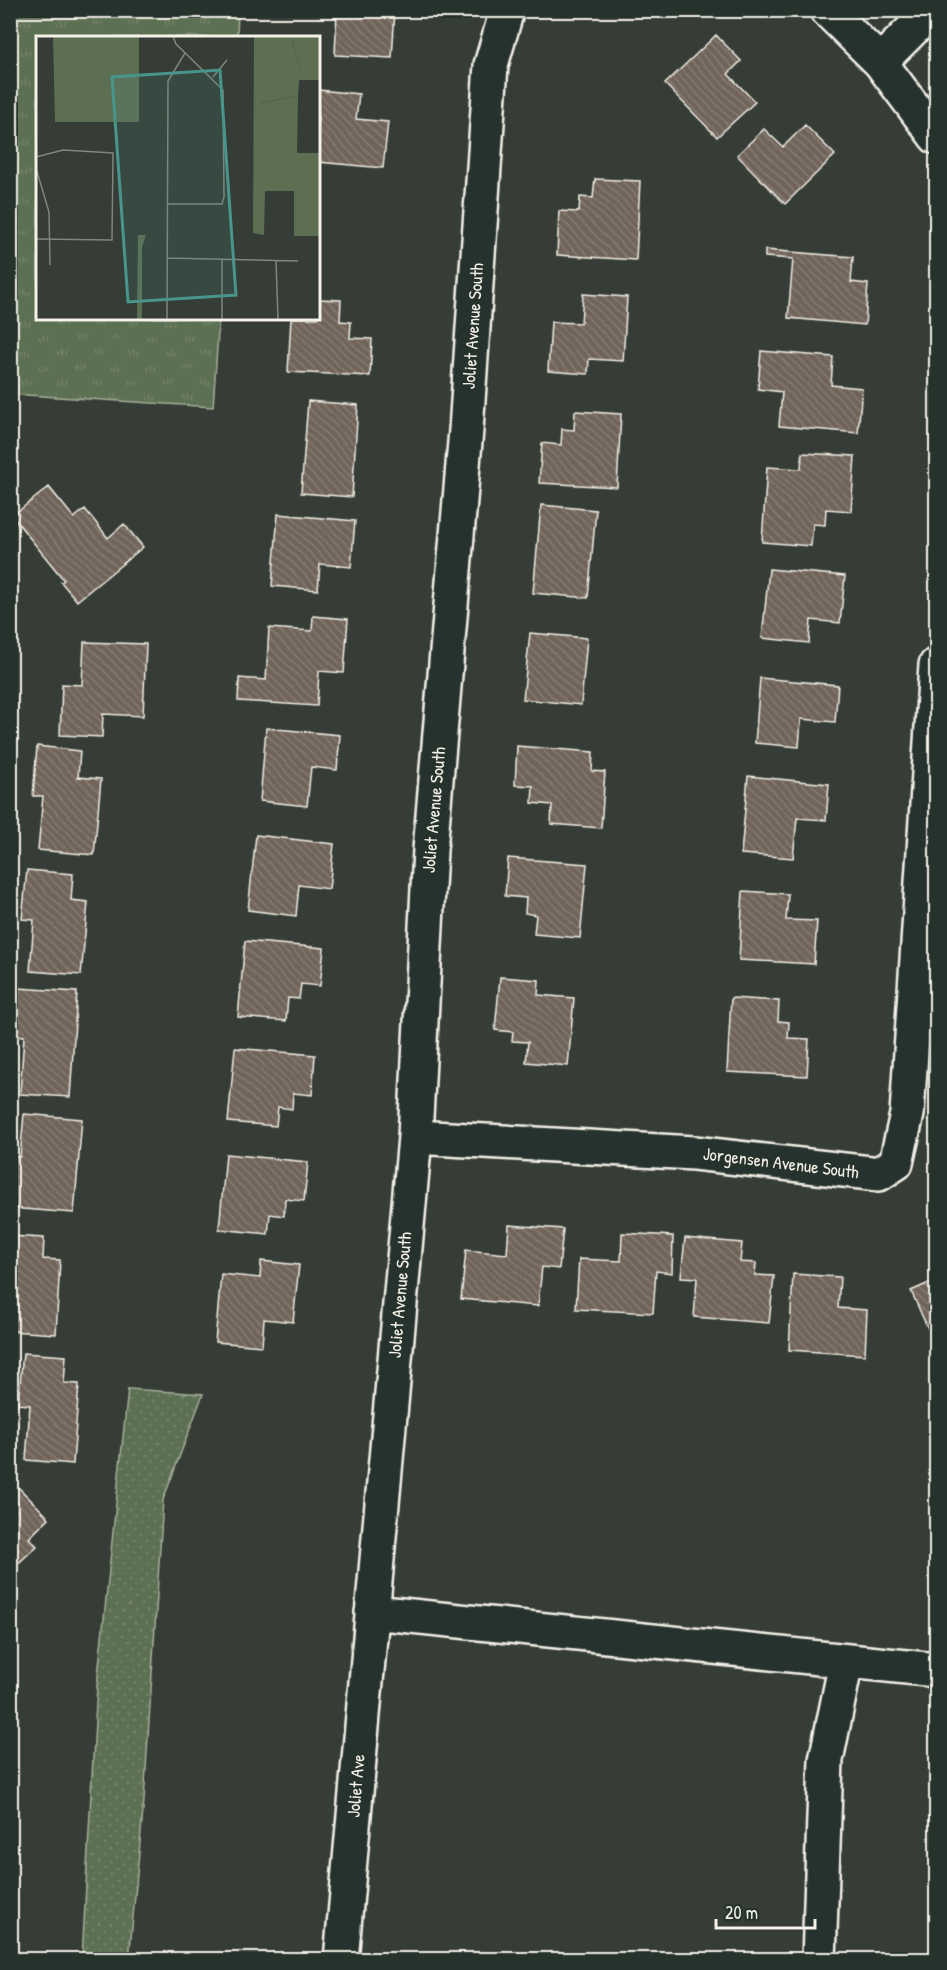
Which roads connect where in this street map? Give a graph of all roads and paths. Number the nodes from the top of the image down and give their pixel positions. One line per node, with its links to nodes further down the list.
1 (507, 10): 7 (street, Joliet Avenue South)
2 (827, 10): 4 (street)
3 (932, 10): 4 (street)
4 (880, 62): 5 (street)
5 (936, 137)
6 (936, 665): 7 (street, Jorgensen Avenue South)
7 (415, 1137): 8 (street, Joliet Avenue South)
8 (372, 1612): 9 (street); 11 (street, Joliet Ave)
9 (846, 1662): 10 (street); 12 (street)
10 (936, 1670)
11 (341, 1959)
12 (819, 1959)

